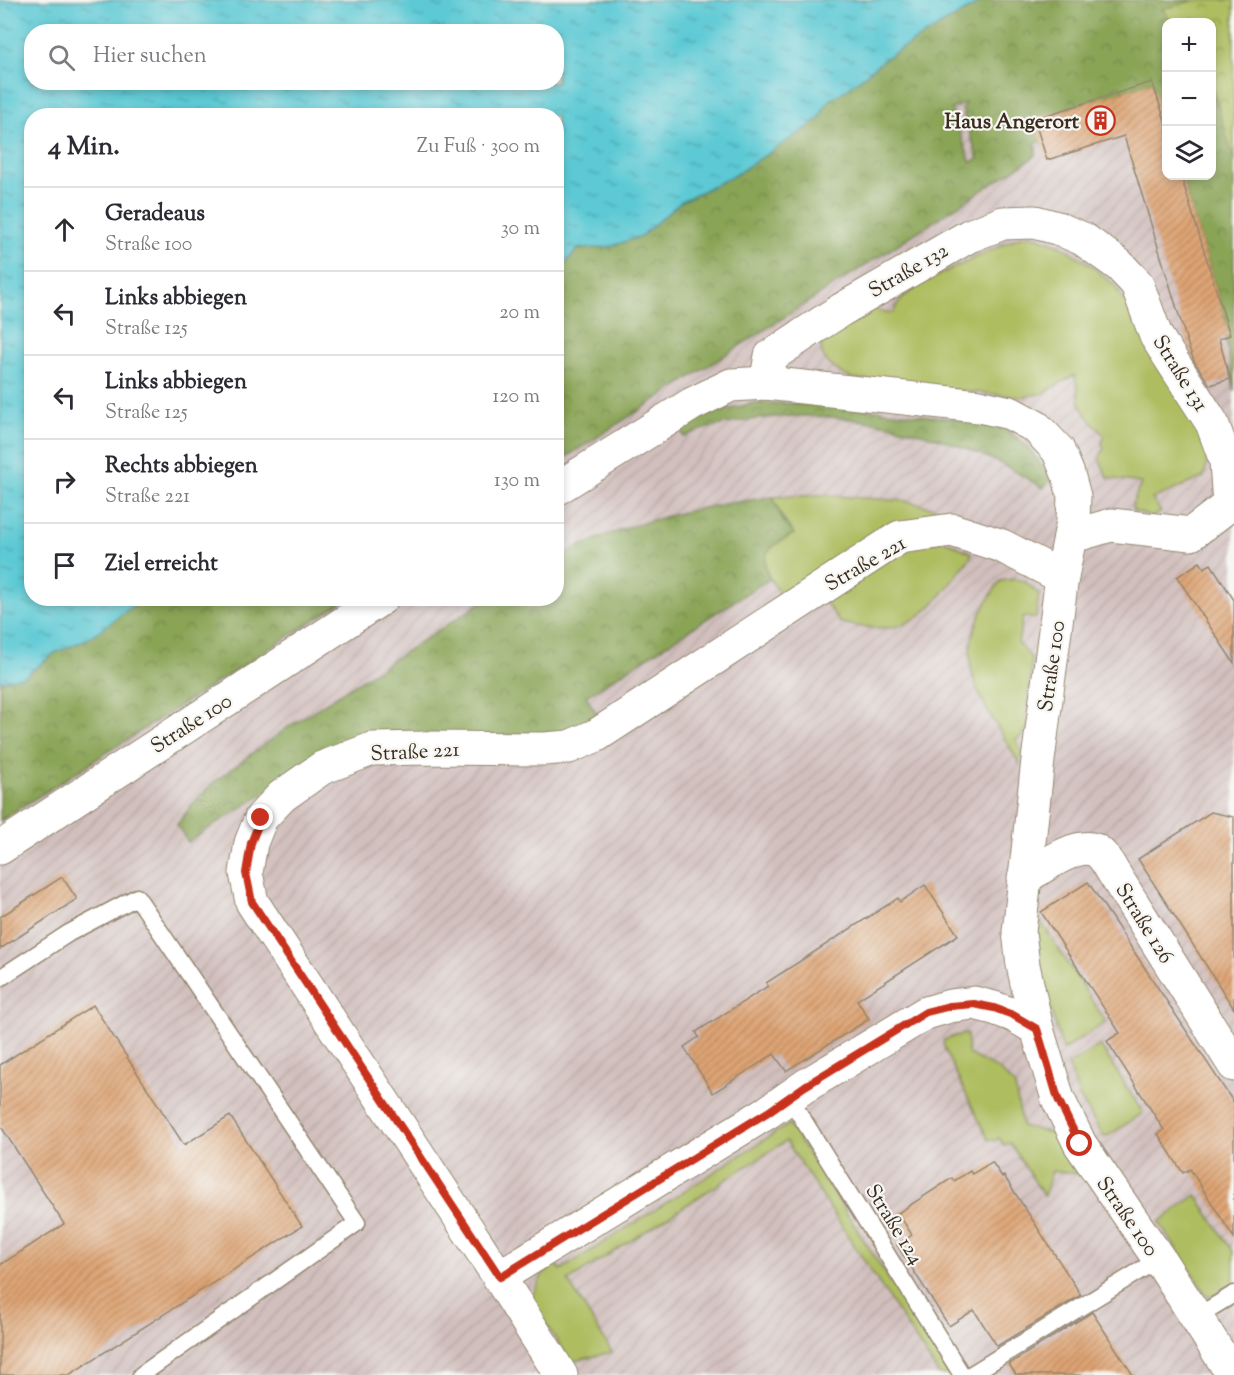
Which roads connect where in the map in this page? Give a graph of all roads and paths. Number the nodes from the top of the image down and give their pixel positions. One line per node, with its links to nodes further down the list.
1 (1083, 239): 2 (street, Straße 132); 4 (street, Straße 131)
2 (766, 383): 3 (street, Straße 100); 4 (street, Straße 100)
3 (564, 484)
4 (1070, 537): 5 (street, Straße 100)
5 (1062, 577): 8 (street, Straße 100); 14 (street, Straße 221)
6 (370, 606): 7 (street, Straße 100)
7 (0, 848)
8 (1024, 878): 10 (street, Straße 100); 11 (street, Straße 126)
9 (0, 978): 17 (lane)
10 (1037, 1029): 12 (street); 13 (street, Straße 100)
11 (1234, 1065)
12 (789, 1097): 14 (street); 19 (lane, Straße 124)
13 (1159, 1259): 16 (street, Straße 100); 20 (lane)
14 (500, 1277): 18 (street, Straße 221)
15 (1234, 1294): 16 (lane)
16 (1196, 1317): 21 (street, Straße 100)
17 (141, 1375)
18 (561, 1375)
19 (962, 1375)
20 (970, 1375)
21 (1233, 1375)

